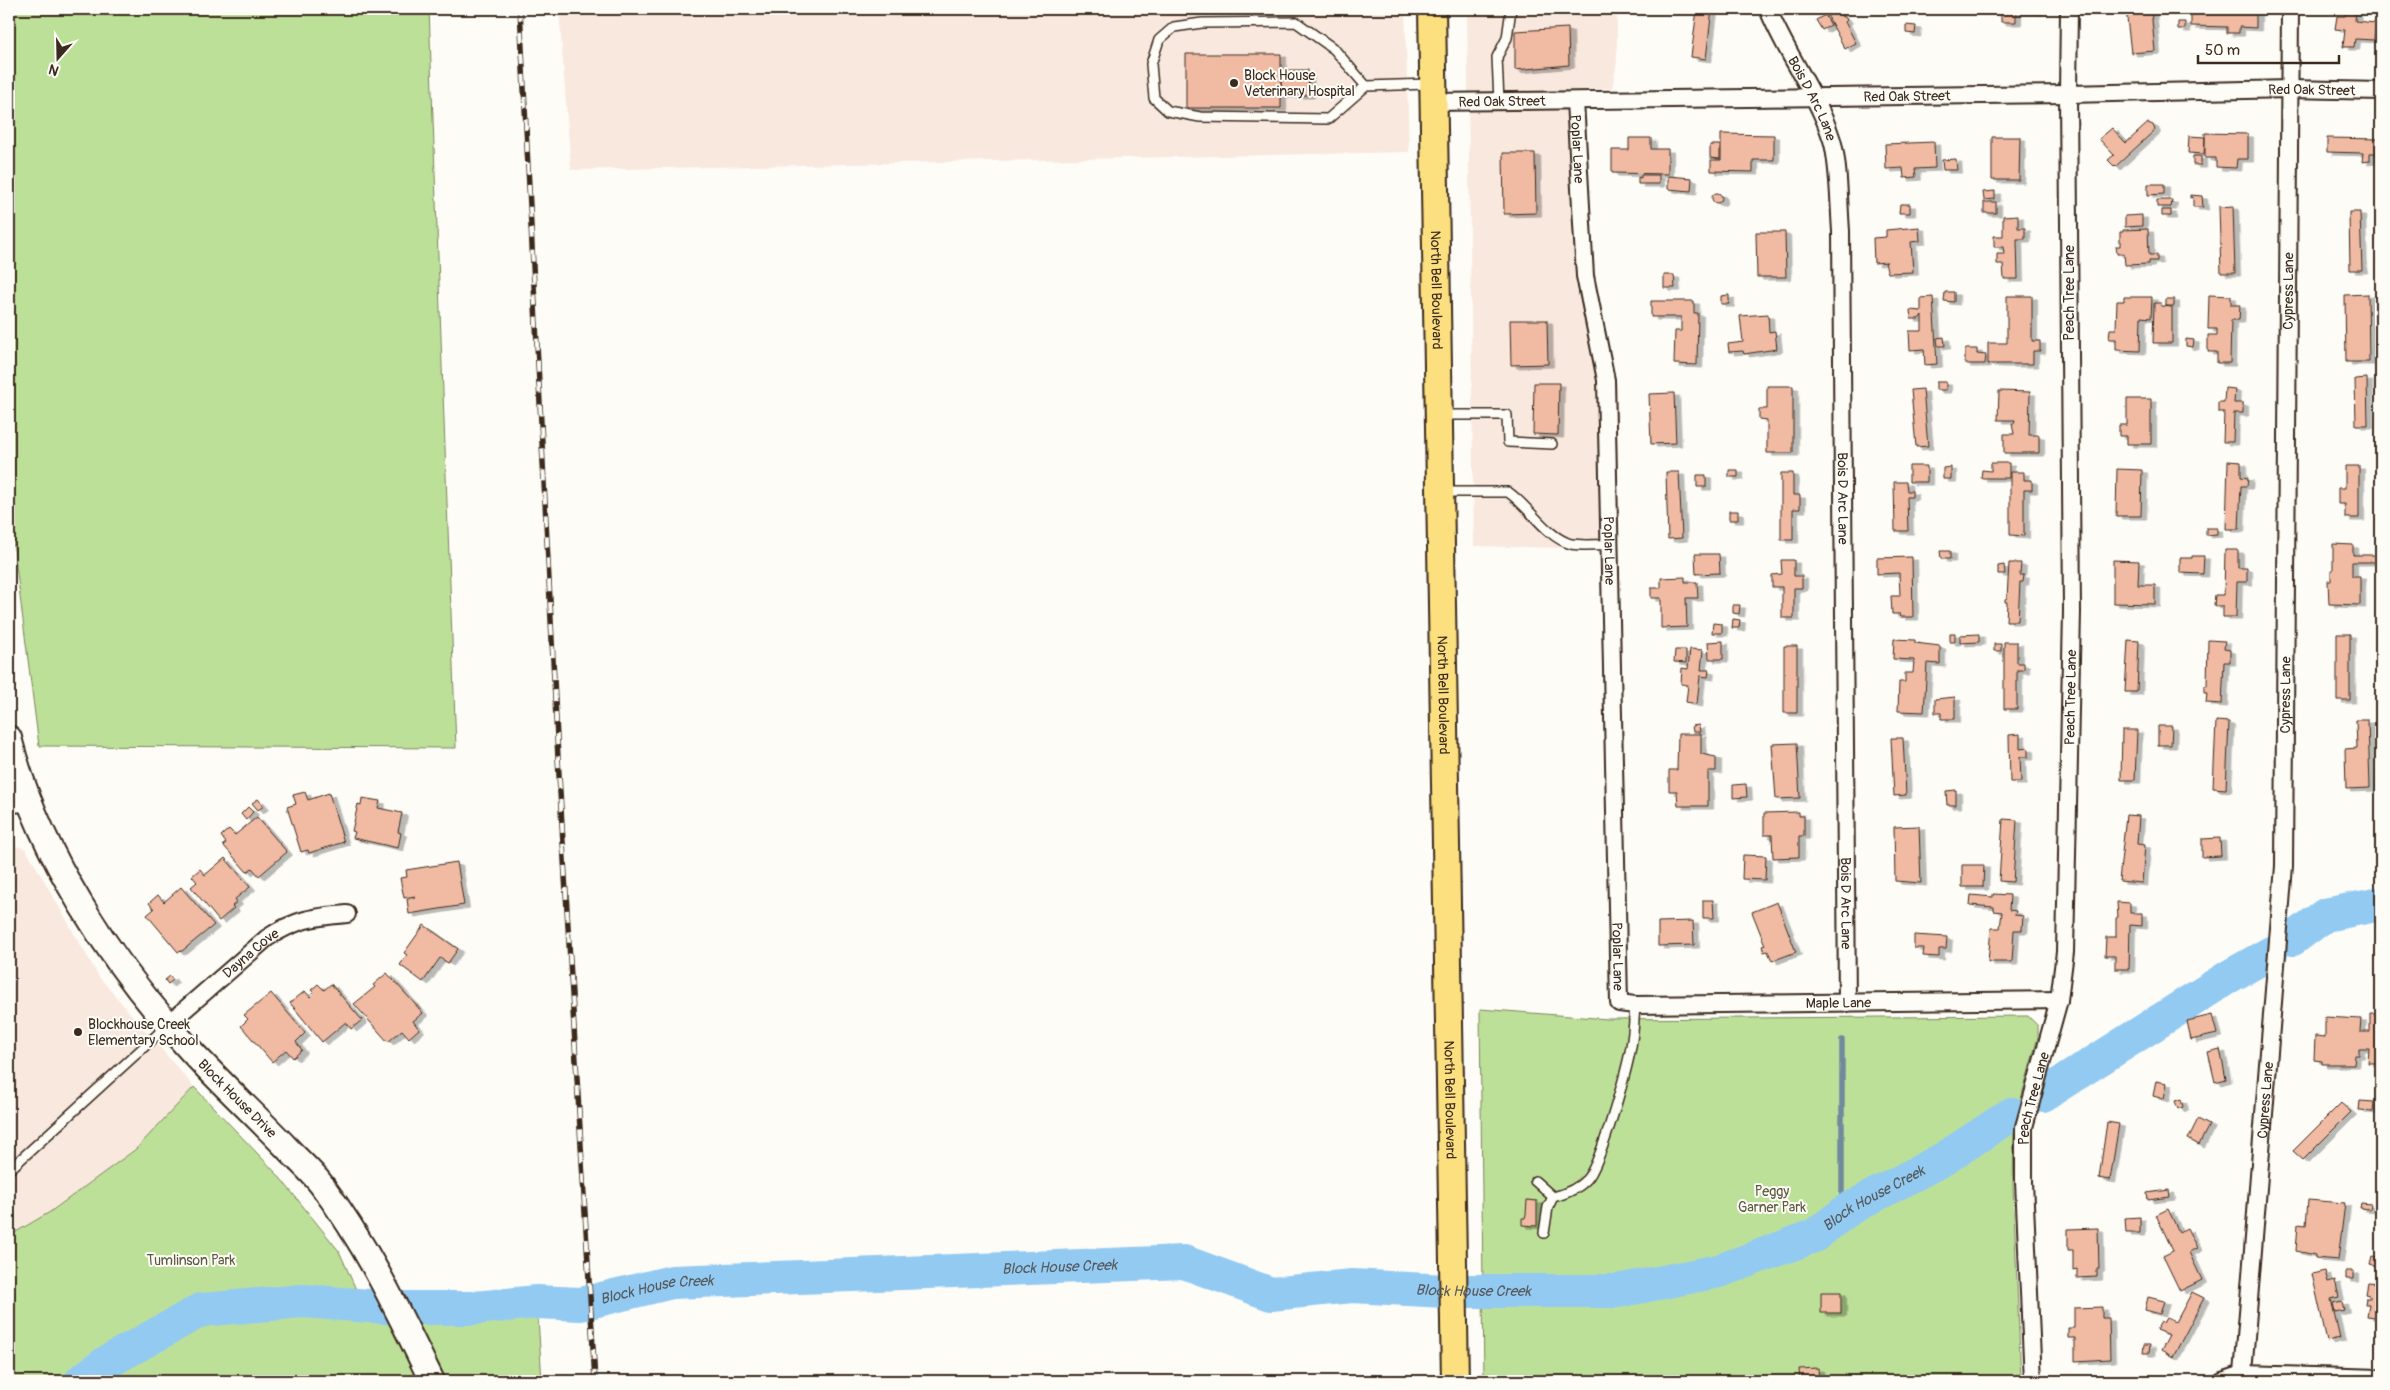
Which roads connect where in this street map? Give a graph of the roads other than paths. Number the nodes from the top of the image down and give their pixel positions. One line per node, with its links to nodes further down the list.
1 (1432, 9): 9 (main road, North Bell Boulevard)
2 (1511, 9): 13 (lane)
3 (1768, 9): 11 (street, Bois D Arc Lane)
4 (2069, 9): 10 (street, Peach Tree Lane)
5 (2290, 9): 7 (street, Cypress Lane)
6 (1366, 86): 6 (lane); 9 (lane)
7 (2290, 89): 8 (street, Red Oak Street); 10 (street, Red Oak Street); 31 (street, Cypress Lane)
8 (2381, 90)
9 (1433, 93): 13 (street, Red Oak Street); 14 (main road, North Bell Boulevard)
10 (2068, 94): 11 (street, Red Oak Street); 21 (street, Peach Tree Lane)
11 (1813, 96): 12 (street, Red Oak Street); 23 (street, Bois D Arc Lane)
12 (1575, 101): 13 (street, Red Oak Street); 17 (street, Poplar Lane)
13 (1499, 102)
14 (1440, 415): 15 (lane); 16 (main road, North Bell Boulevard)
15 (1552, 444)
16 (1442, 492): 17 (lane); 35 (main road, North Bell Boulevard)
17 (1611, 545): 22 (street, Poplar Lane)
18 (9, 738): 19 (street, Block House Drive)
19 (19, 804): 25 (street, Block House Drive)
20 (347, 914): 25 (street, Dayna Cove)
21 (2059, 1000): 23 (street, Maple Lane); 36 (street, Peach Tree Lane)
22 (1619, 1003): 24 (street, Maple Lane)
23 (1847, 1003): 24 (street, Maple Lane)
24 (1635, 1005): 28 (lane)
25 (168, 1024): 26 (lane); 30 (street, Block House Drive)
26 (9, 1170)
27 (1535, 1181): 28 (lane)
28 (1553, 1197): 29 (lane)
29 (1544, 1233)
30 (418, 1352): 33 (street, Block House Drive); 34 (street, Block House Drive)
31 (2244, 1377): 32 (street); 37 (street)
32 (2381, 1378)
33 (419, 1381)
34 (432, 1381)
35 (1455, 1381)
36 (2033, 1381)
37 (2222, 1381)

